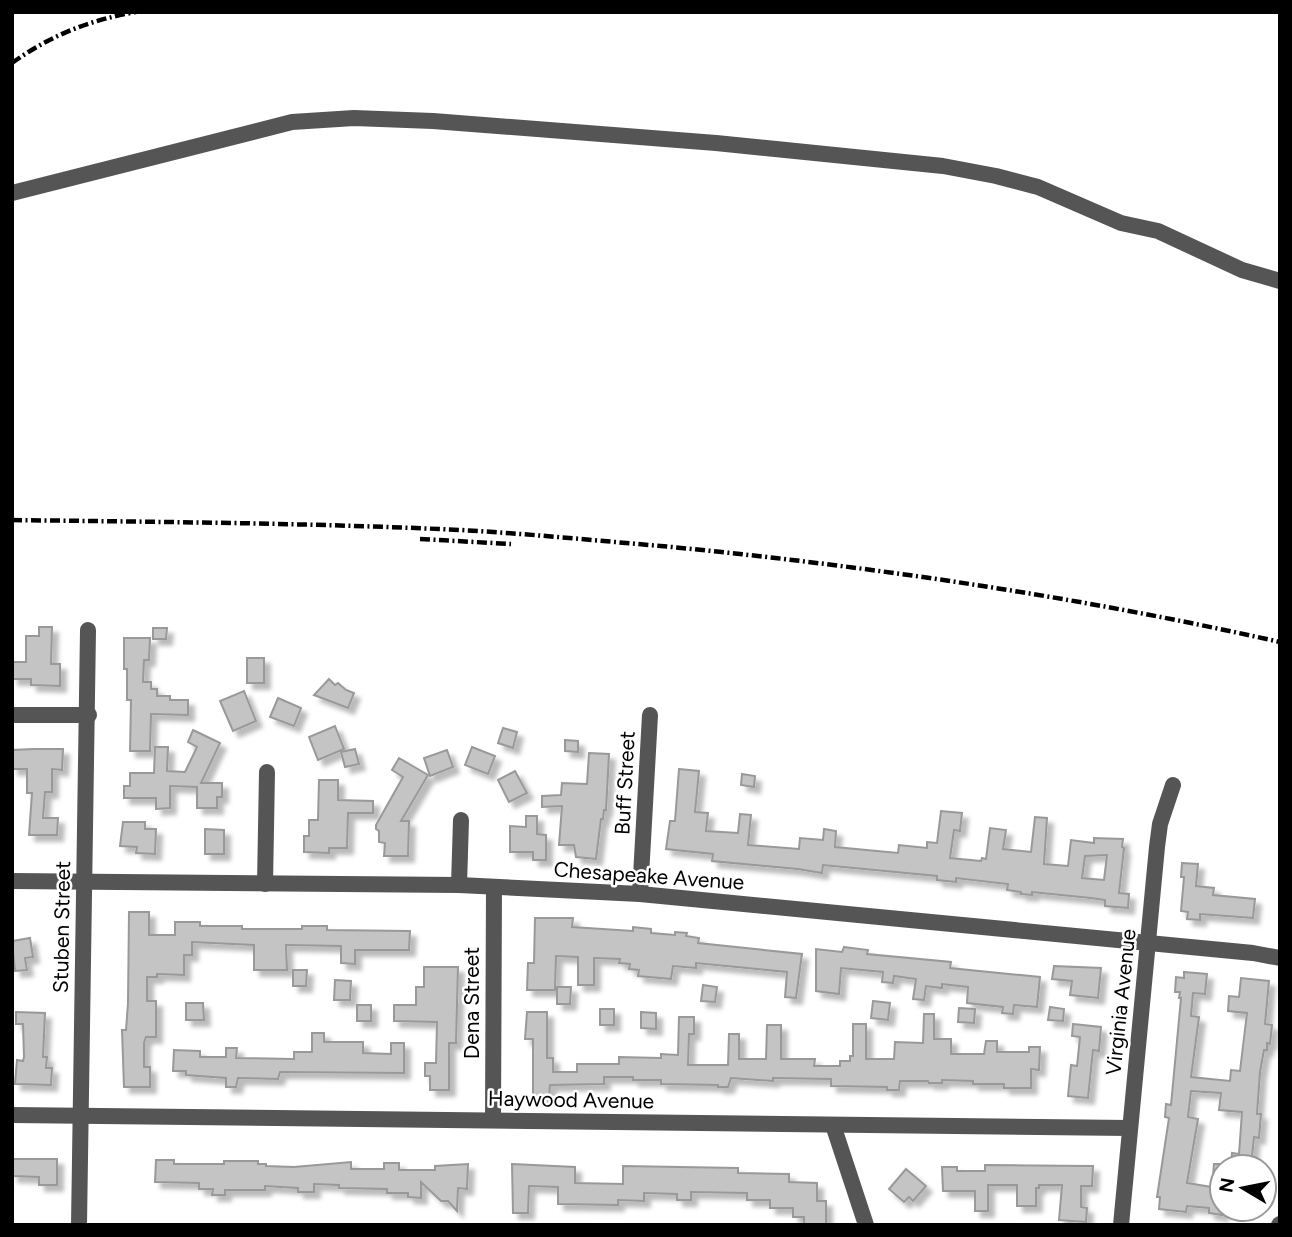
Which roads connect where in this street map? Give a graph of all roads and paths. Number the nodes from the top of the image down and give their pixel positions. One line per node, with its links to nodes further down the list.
1 (12, 193): 2 (street)
2 (1280, 281)
3 (88, 630): 5 (street, Stuben Street)
4 (12, 715): 5 (street)
5 (87, 715): 11 (street, Stuben Street)
6 (650, 715): 15 (street, Buff Street)
7 (267, 772): 12 (street)
8 (1173, 785): 16 (street, Virginia Avenue)
9 (461, 820): 13 (street)
10 (12, 881): 11 (street, Chesapeake Avenue)
11 (83, 882): 12 (street, Chesapeake Avenue); 19 (street, Stuben Street)
12 (265, 884): 13 (street, Chesapeake Avenue)
13 (458, 885): 14 (street, Chesapeake Avenue)
14 (494, 887): 15 (street, Chesapeake Avenue); 20 (street, Dena Street)
15 (640, 894): 16 (street, Chesapeake Avenue)
16 (1149, 942): 17 (street, Chesapeake Avenue); 22 (street, Virginia Avenue)
17 (1280, 958)
18 (12, 1115): 19 (street, Haywood Avenue)
19 (80, 1116): 20 (street, Haywood Avenue); 23 (street, Stuben Street)
20 (493, 1120): 21 (street, Haywood Avenue)
21 (833, 1125): 22 (street, Haywood Avenue); 24 (street)
22 (1129, 1128): 25 (street, Virginia Avenue)
23 (79, 1225)
24 (866, 1225)
25 (1121, 1225)

